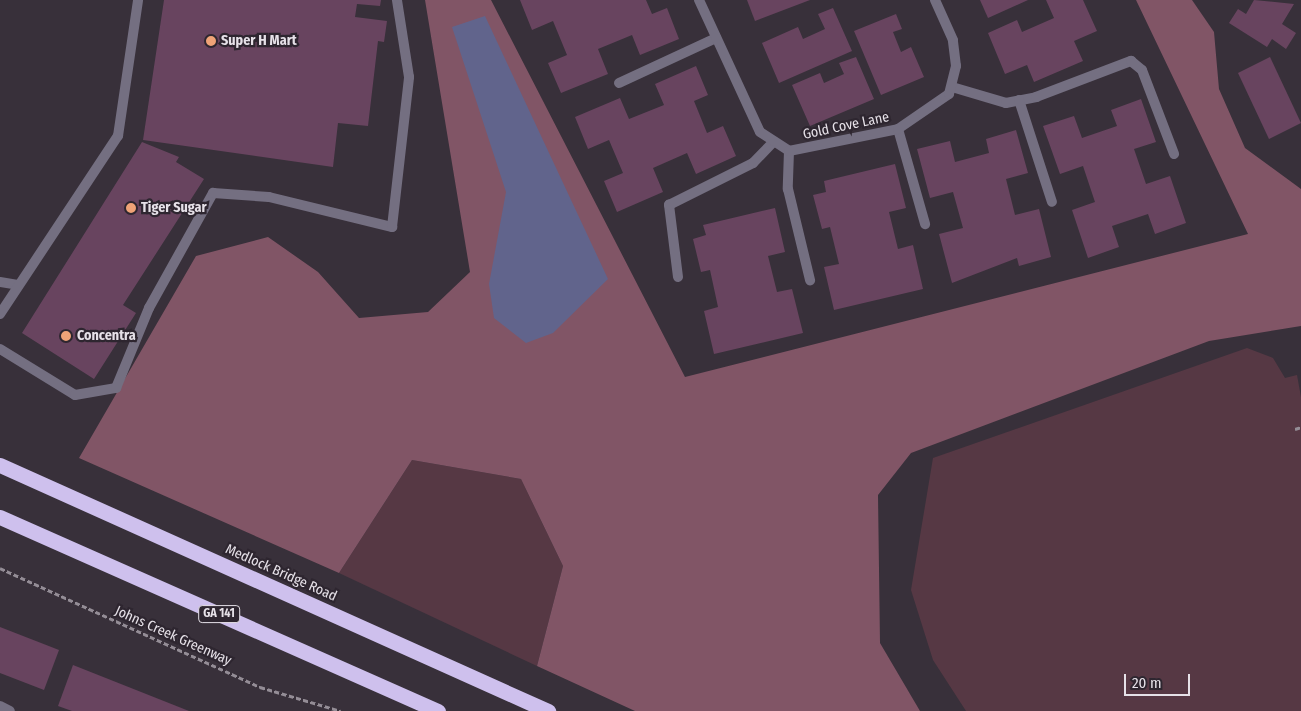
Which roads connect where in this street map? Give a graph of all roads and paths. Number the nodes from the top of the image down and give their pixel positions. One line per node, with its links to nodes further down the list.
1 (138, 0): 18 (street)
2 (397, 0): 20 (street)
3 (699, 0): 5 (street, Gold Cove Lane)
4 (935, 0): 7 (street)
5 (716, 38): 6 (street); 10 (street, Gold Cove Lane)
6 (619, 82)
7 (952, 88): 8 (street); 9 (street, Gold Cove Lane)
8 (1019, 100): 12 (street); 13 (street)
9 (898, 129): 11 (street, Gold Cove Lane); 14 (street)
10 (772, 143): 11 (street, Gold Cove Lane); 15 (street)
11 (789, 151): 16 (street)
12 (1174, 154)
13 (1052, 202)
14 (925, 224)
15 (678, 276)
16 (810, 280)
17 (0, 282): 18 (street)
18 (18, 285): 19 (street)
19 (0, 314)
20 (0, 349)
21 (1301, 427): 22 (path)
22 (1295, 429)
23 (0, 465): 30 (highway, Medlock Bridge Road)
24 (0, 517): 29 (highway, GA 141)
25 (0, 568): 28 (path, Johns Creek Greenway)
26 (0, 706): 27 (street)
27 (10, 711)
28 (341, 711)
29 (438, 711)
30 (548, 711)

